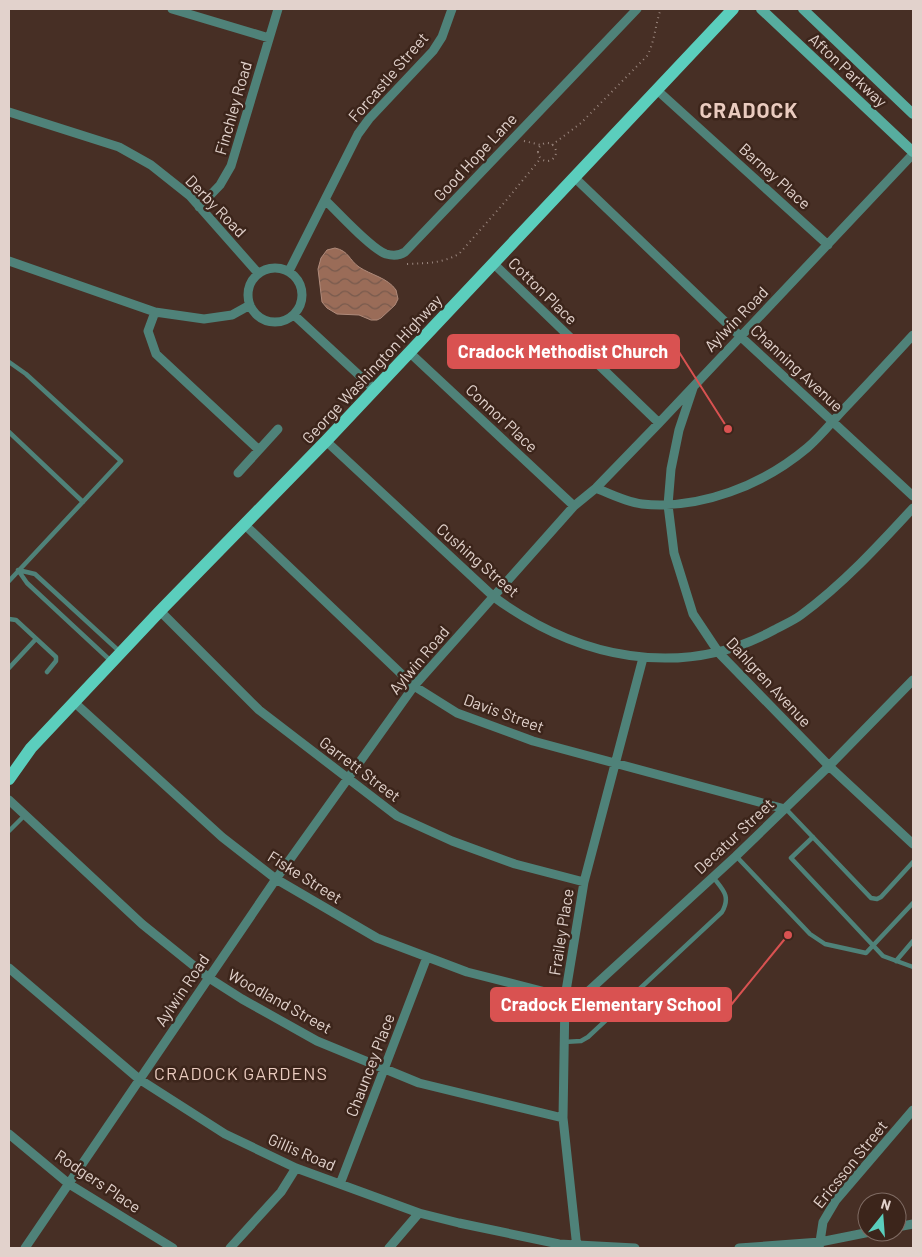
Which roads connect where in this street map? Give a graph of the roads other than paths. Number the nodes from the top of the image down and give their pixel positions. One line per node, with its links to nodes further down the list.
1 (172, 9): 8 (street)
2 (278, 9): 8 (street, Finchley Road)
3 (452, 9): 14 (street, Forcastle Street)
4 (637, 9): 14 (street, Good Hope Lane)
5 (733, 9): 9 (main road, George Washington Highway)
6 (761, 9): 12 (street, Afton Parkway)
7 (803, 9): 11 (street, Afton Parkway)
8 (269, 38): 15 (street, Finchley Road)
9 (657, 90): 13 (main road, George Washington Highway); 16 (street, Barney Place)
10 (9, 112): 15 (street, Derby Road)
11 (913, 114)
12 (913, 153): 16 (street, Aylwin Road)
13 (575, 178): 18 (main road, George Washington Highway); 25 (street, Channing Avenue)
14 (325, 200): 19 (street, Forcastle Street)
15 (199, 206): 20 (street, Derby Road)
16 (828, 244): 25 (street, Aylwin Road)
17 (9, 261): 22 (street)
18 (494, 264): 26 (main road, George Washington Highway); 31 (street, Cotton Place)
19 (289, 271): 20 (street); 23 (street)
20 (258, 273): 21 (street)
21 (250, 306): 22 (street); 23 (street)
22 (155, 312): 35 (street)
23 (294, 315): 29 (street)
24 (913, 335): 30 (street)
25 (740, 336): 28 (street, Aylwin Road); 30 (street, Channing Avenue)
26 (409, 352): 29 (main road, George Washington Highway); 41 (street, Connor Place)
27 (9, 362): 39 (lane)
28 (694, 386): 31 (street, Aylwin Road); 40 (street, Dahlgren Avenue)
29 (374, 389): 34 (main road, George Washington Highway)
30 (832, 422): 38 (street, Channing Avenue); 40 (street)
31 (658, 423): 37 (street, Aylwin Road)
32 (278, 429): 35 (street)
33 (9, 432): 39 (lane)
34 (326, 441): 43 (main road, George Washington Highway); 46 (street, Cushing Street)
35 (259, 450): 36 (street)
36 (238, 473)
37 (596, 488): 40 (street); 41 (street, Aylwin Road)
38 (913, 496)
39 (83, 502): 44 (lane)
40 (668, 505): 50 (street, Dahlgren Avenue)
41 (574, 506): 46 (street, Aylwin Road)
42 (913, 508): 50 (street, Cushing Street)
43 (245, 525): 47 (main road, George Washington Highway); 56 (street, Davis Street)
44 (18, 570): 45 (lane); 51 (lane); 51 (lane)
45 (9, 580)
46 (494, 596): 52 (street, Cushing Street); 56 (street, Aylwin Road)
47 (160, 611): 51 (main road, George Washington Highway); 62 (street, Garrett Street)
48 (9, 619): 49 (lane)
49 (35, 640): 53 (lane); 54 (lane)
50 (719, 653): 52 (street, Cushing Street); 61 (street, Dahlgren Avenue)
51 (116, 658): 57 (main road, George Washington Highway)
52 (643, 658): 60 (street, Frailey Place)
53 (9, 668)
54 (47, 672)
55 (913, 680): 61 (street, Decatur Street)
56 (414, 686): 60 (street, Davis Street); 62 (street, Aylwin Road)
57 (75, 703): 58 (main road, George Washington Highway); 73 (street, Fiske Street)
58 (31, 748): 59 (main road, George Washington Highway); 63 (main road, George Washington Highway)
59 (9, 763)
60 (616, 763): 65 (street, Davis Street); 74 (street, Frailey Place)
61 (829, 766): 65 (street, Decatur Street); 69 (street, Dahlgren Avenue)
62 (346, 778): 73 (street, Aylwin Road); 74 (street, Garrett Street)
63 (9, 779)
64 (9, 800): 66 (street, Woodland Street)
65 (785, 809): 68 (lane); 70 (street, Decatur Street)
66 (25, 815): 67 (lane); 82 (street, Woodland Street)
67 (9, 831)
68 (813, 837): 71 (lane); 77 (lane)
69 (913, 844)
70 (736, 856): 72 (street, Decatur Street); 77 (lane)
71 (913, 862)
72 (713, 877): 83 (street, Decatur Street); 84 (lane)
73 (276, 879): 78 (street, Fiske Street); 82 (street, Aylwin Road)
74 (584, 882): 83 (street, Frailey Place)
75 (912, 906): 77 (lane)
76 (913, 941): 79 (lane)
77 (874, 945): 79 (lane)
78 (427, 957): 83 (street, Fiske Street); 85 (street, Chauncey Place)
79 (896, 961): 80 (lane)
80 (913, 967)
81 (9, 968): 86 (street, Gillis Road)
82 (210, 978): 85 (street, Woodland Street); 86 (street, Aylwin Road)
83 (565, 997): 84 (street, Frailey Place)
84 (564, 1042): 88 (street, Frailey Place)
85 (384, 1068): 88 (street, Woodland Street); 92 (street, Chauncey Place)
86 (139, 1079): 90 (street, Gillis Road); 91 (street, Aylwin Road)
87 (913, 1110): 95 (street, Ericsson Street)
88 (563, 1118): 97 (street, Frailey Place)
89 (9, 1134): 91 (street, Rodgers Place)
90 (296, 1168): 92 (street, Gillis Road); 100 (street)
91 (69, 1184): 98 (street, Aylwin Road); 99 (street, Rodgers Place)
92 (340, 1184): 93 (street, Gillis Road)
93 (419, 1213): 96 (street, Gillis Road); 101 (street)
94 (857, 1235): 95 (street)
95 (819, 1245): 103 (street)
96 (557, 1246): 97 (street, Gillis Road)
97 (577, 1246): 102 (street, Gillis Road)
98 (25, 1248)
99 (173, 1248)
100 (230, 1248)
101 (389, 1248)
102 (635, 1248)
103 (740, 1248)

